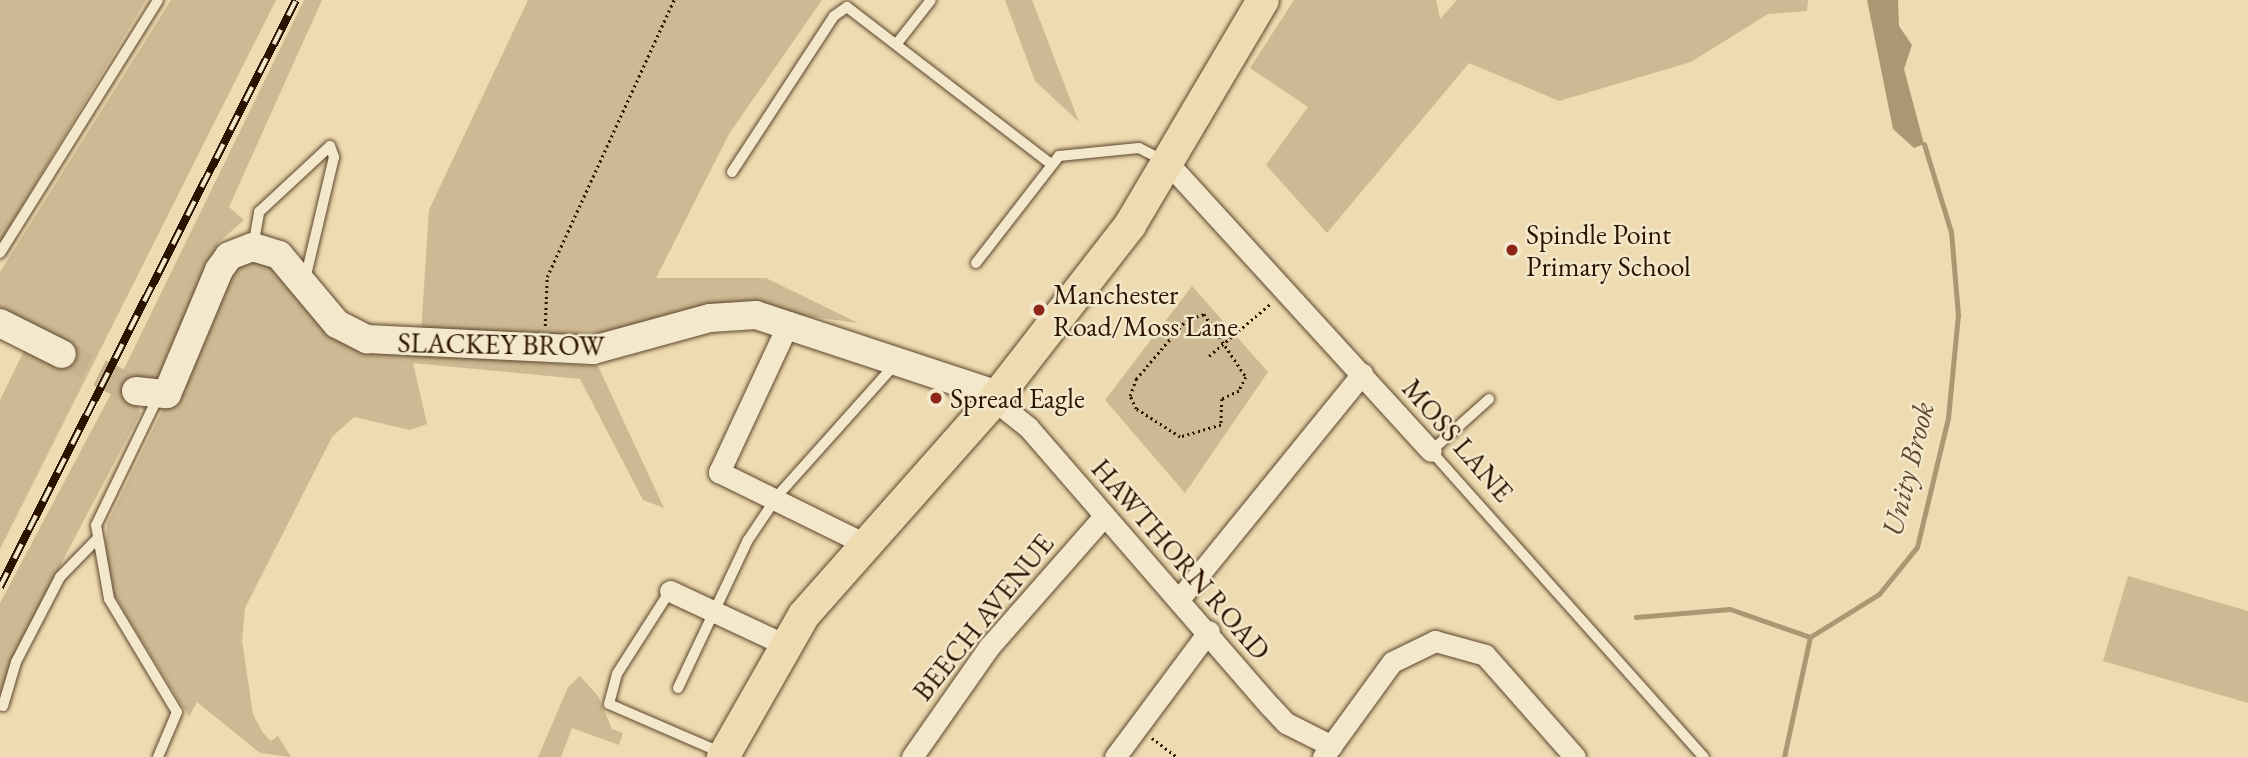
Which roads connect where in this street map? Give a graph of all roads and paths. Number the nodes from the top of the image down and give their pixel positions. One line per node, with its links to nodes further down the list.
1 (159, 0): 10 (lane)
2 (674, 0): 17 (path)
3 (931, 0): 5 (lane)
4 (1257, 2): 6 (main road)
5 (898, 42): 7 (lane); 8 (lane)
6 (1167, 162): 7 (lane); 13 (street, MOSS LANE); 23 (main road)
7 (1051, 164): 11 (lane)
8 (732, 172)
9 (253, 247): 12 (street, SLACKEY BROW); 12 (lane); 22 (street)
10 (0, 253)
11 (976, 263)
12 (304, 285): 17 (street, SLACKEY BROW)
13 (1286, 290): 16 (path); 21 (street, MOSS LANE)
14 (789, 322): 17 (street, SLACKEY BROW); 20 (street, SLACKEY BROW); 26 (street)
15 (0, 323): 18 (street)
16 (1223, 344): 16 (path); 19 (path)
17 (546, 350)
18 (62, 354)
19 (1209, 356)
20 (900, 359): 23 (street, SLACKEY BROW); 26 (lane)
21 (1362, 374): 25 (street, MOSS LANE); 31 (street)
22 (147, 394): 28 (lane)
23 (996, 398): 27 (street, HAWTHORN ROAD); 29 (main road)
24 (1489, 400): 25 (lane)
25 (1431, 451): 45 (lane, MOSS LANE)
26 (776, 499): 29 (street); 32 (lane)
27 (1104, 516): 31 (street, HAWTHORN ROAD); 41 (street, BEECH AVENUE)
28 (97, 538): 36 (lane); 40 (lane)
29 (863, 544): 34 (main road)
30 (670, 591): 32 (street); 39 (lane)
31 (1180, 598): 33 (street, HAWTHORN ROAD)
32 (715, 612): 34 (street); 35 (lane)
33 (1209, 631): 37 (street); 38 (street, HAWTHORN ROAD)
34 (783, 644): 39 (main road)
35 (678, 688)
36 (3, 706)
37 (1137, 728): 42 (street); 43 (path)
38 (1328, 752): 44 (street)
39 (724, 755)
40 (158, 757)
41 (912, 757)
42 (1115, 757)
43 (1177, 757)
44 (1575, 757)
45 (1704, 757)

